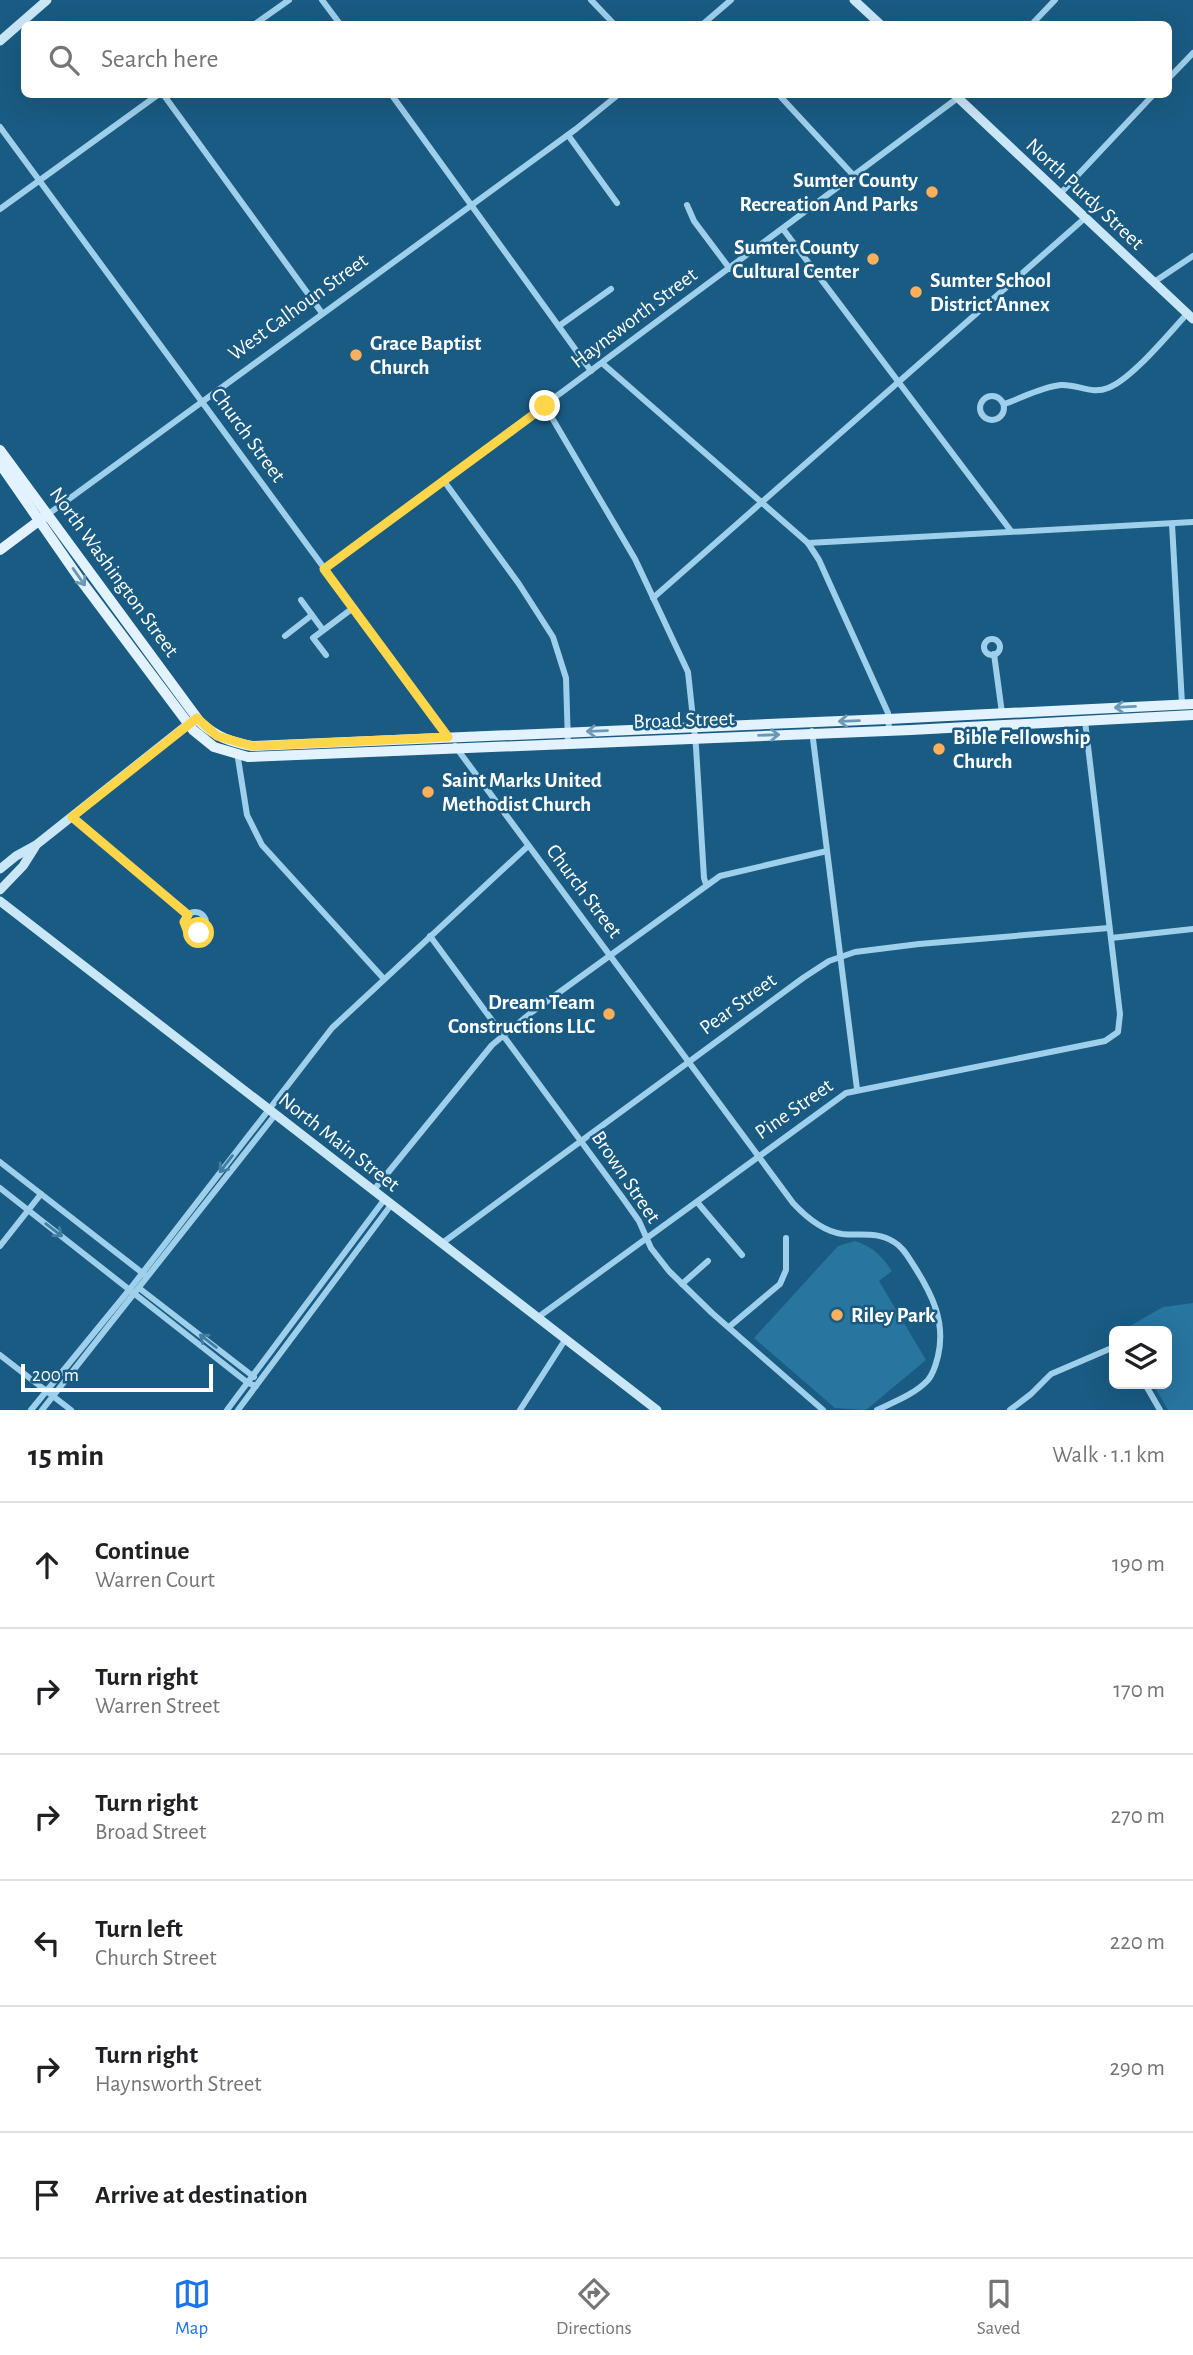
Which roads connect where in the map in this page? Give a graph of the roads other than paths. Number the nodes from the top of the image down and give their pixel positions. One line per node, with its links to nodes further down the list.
1 (47, 0): 8 (main road)
2 (289, 0): 9 (street)
3 (321, 0): 10 (street)
4 (591, 0): 11 (street)
5 (731, 0): 12 (street)
6 (854, 0): 13 (main road)
7 (1055, 0): 14 (street)
8 (23, 21)
9 (259, 21)
10 (338, 21)
11 (611, 21)
12 (710, 21)
13 (877, 21)
14 (1035, 21)
15 (21, 23): 16 (main road)
16 (0, 41)
17 (1193, 53): 18 (street)
18 (1172, 75)
19 (155, 98): 30 (street)
20 (164, 98): 42 (street)
21 (394, 98): 33 (street)
22 (614, 98): 28 (street, West Calhoun Street)
23 (782, 98): 29 (street)
24 (955, 98): 29 (street, Haynsworth Street)
25 (960, 98): 31 (main road, North Purdy Street)
26 (1150, 98): 31 (street)
27 (0, 127): 30 (street, Church Street)
28 (568, 135): 32 (street); 33 (street, West Calhoun Street)
29 (854, 176): 37 (street, Haynsworth Street)
30 (39, 180): 35 (street); 48 (street, Church Street)
31 (1060, 194): 36 (main road, North Purdy Street)
32 (617, 203)
33 (471, 204): 42 (street, West Calhoun Street); 44 (street)
34 (687, 205): 39 (street)
35 (0, 209)
36 (1085, 218): 40 (main road, North Purdy Street); 47 (street)
37 (783, 229): 39 (street, Haynsworth Street); 47 (street)
38 (1193, 256): 40 (street)
39 (730, 269): 45 (street, Haynsworth Street)
40 (1154, 282): 43 (main road, North Purdy Street)
41 (611, 289): 44 (street)
42 (322, 313): 48 (street, West Calhoun Street)
43 (1190, 316): 49 (street)
44 (559, 326): 46 (street)
45 (602, 363): 46 (street, Haynsworth Street); 54 (street)
46 (591, 371): 50 (street, Haynsworth Street)
47 (899, 382): 54 (street); 58 (street)
48 (201, 401): 55 (street, West Calhoun Street); 61 (street, Church Street)
49 (1004, 404): 49 (street)
50 (545, 406): 53 (street, Haynsworth Street); 62 (street)
51 (0, 450): 55 (main road, North Washington Street)
52 (0, 464): 55 (main road, North Washington Street)
53 (443, 481): 61 (street, Haynsworth Street); 79 (street)
54 (762, 501): 59 (street); 62 (street)
55 (43, 518): 60 (main road, West Calhoun Street); 73 (main road, North Washington Street)
56 (1193, 522): 57 (street)
57 (1172, 524): 58 (street); 70 (street)
58 (1012, 531): 59 (street)
59 (808, 543): 75 (street)
60 (0, 550)
61 (324, 569): 64 (street, Church Street)
62 (653, 598): 77 (street)
63 (301, 600): 65 (street)
64 (353, 608): 66 (street); 78 (street, Church Street)
65 (313, 615): 66 (street); 67 (street)
66 (323, 630): 68 (street)
67 (285, 636)
68 (326, 654)
69 (994, 654): 71 (street)
70 (1188, 704): 71 (main road, Broad Street, one-way to 71)
71 (1002, 713): 75 (main road, Broad Street)
72 (1193, 715): 74 (main road, Broad Street)
73 (192, 721): 80 (main road, Broad Street); 82 (main road, Broad Street); 83 (main road)
74 (1085, 721): 75 (main road, Broad Street); 92 (street)
75 (889, 725): 76 (main road, Broad Street)
76 (811, 728): 77 (main road, Broad Street); 86 (street)
77 (695, 733): 79 (main road, Broad Street); 88 (street)
78 (448, 737): 79 (main road, Broad Street); 80 (main road, Broad Street); 81 (street, Church Street)
79 (568, 738): 81 (main road, Broad Street)
80 (236, 743): 82 (street)
81 (456, 748): 82 (main road, Broad Street); 85 (street, Church Street)
82 (238, 755): 98 (street)
83 (72, 817): 84 (main road); 91 (street)
84 (36, 845): 87 (main road); 89 (main road)
85 (528, 846): 94 (street); 96 (street, Church Street)
86 (827, 850): 88 (street); 97 (street)
87 (0, 869)
88 (706, 884): 96 (street)
89 (0, 890)
90 (0, 901): 102 (main road, North Main Street)
91 (188, 915)
92 (1109, 928): 95 (street); 97 (street, Pear Street)
93 (1193, 929): 95 (street)
94 (430, 936): 98 (street); 99 (street, Brown Street)
95 (1111, 938): 101 (street, Pine Street)
96 (609, 955): 99 (street); 100 (street, Church Street)
97 (840, 957): 100 (street, Pear Street); 101 (street)
98 (384, 979): 102 (street)
99 (502, 1035): 103 (street, Brown Street); 107 (street)
100 (688, 1062): 103 (street, Pear Street); 104 (street, Church Street)
101 (857, 1090): 104 (street, Pine Street)
102 (271, 1112): 107 (main road, North Main Street); 118 (street)
103 (581, 1141): 112 (street, Brown Street); 114 (street, Pear Street)
104 (758, 1155): 110 (street, Pine Street); 141 (street, Church Street)
105 (0, 1162): 108 (street)
106 (0, 1188): 111 (street)
107 (373, 1191): 109 (main road, North Main Street)
108 (41, 1194): 111 (street); 118 (street)
109 (388, 1202): 114 (main road, North Main Street); 127 (street); 129 (street)
110 (697, 1202): 112 (street, Pine Street); 116 (street)
111 (28, 1210): 115 (street); 121 (street, one-way to 121)
112 (646, 1238): 119 (street, Brown Street); 122 (street, Pine Street)
113 (786, 1238): 123 (street)
114 (442, 1244): 122 (main road, North Main Street)
115 (0, 1246)
116 (742, 1255)
117 (708, 1261): 119 (street)
118 (145, 1275): 120 (street); 121 (street)
119 (682, 1284): 123 (street, Brown Street)
120 (140, 1288): 121 (street); 127 (street, one-way to 120)
121 (132, 1292): 128 (street); 131 (street); 132 (street)
122 (537, 1318): 124 (main road, North Main Street)
123 (729, 1327): 140 (street, Brown Street)
124 (565, 1340): 138 (street); 139 (main road, North Main Street)
125 (1109, 1349): 142 (street)
126 (0, 1355): 131 (street)
127 (253, 1375): 128 (street); 129 (street)
128 (248, 1382): 129 (street); 136 (street)
129 (256, 1386): 137 (street)
130 (1149, 1389): 143 (street)
131 (47, 1391): 132 (street); 133 (street)
132 (53, 1396): 134 (street); 135 (street)
133 (31, 1410)
134 (42, 1410)
135 (71, 1410)
136 (227, 1410)
137 (238, 1410)
138 (520, 1410)
139 (657, 1410)
140 (823, 1410)
141 (877, 1410)
142 (1010, 1410)
143 (1160, 1410)

